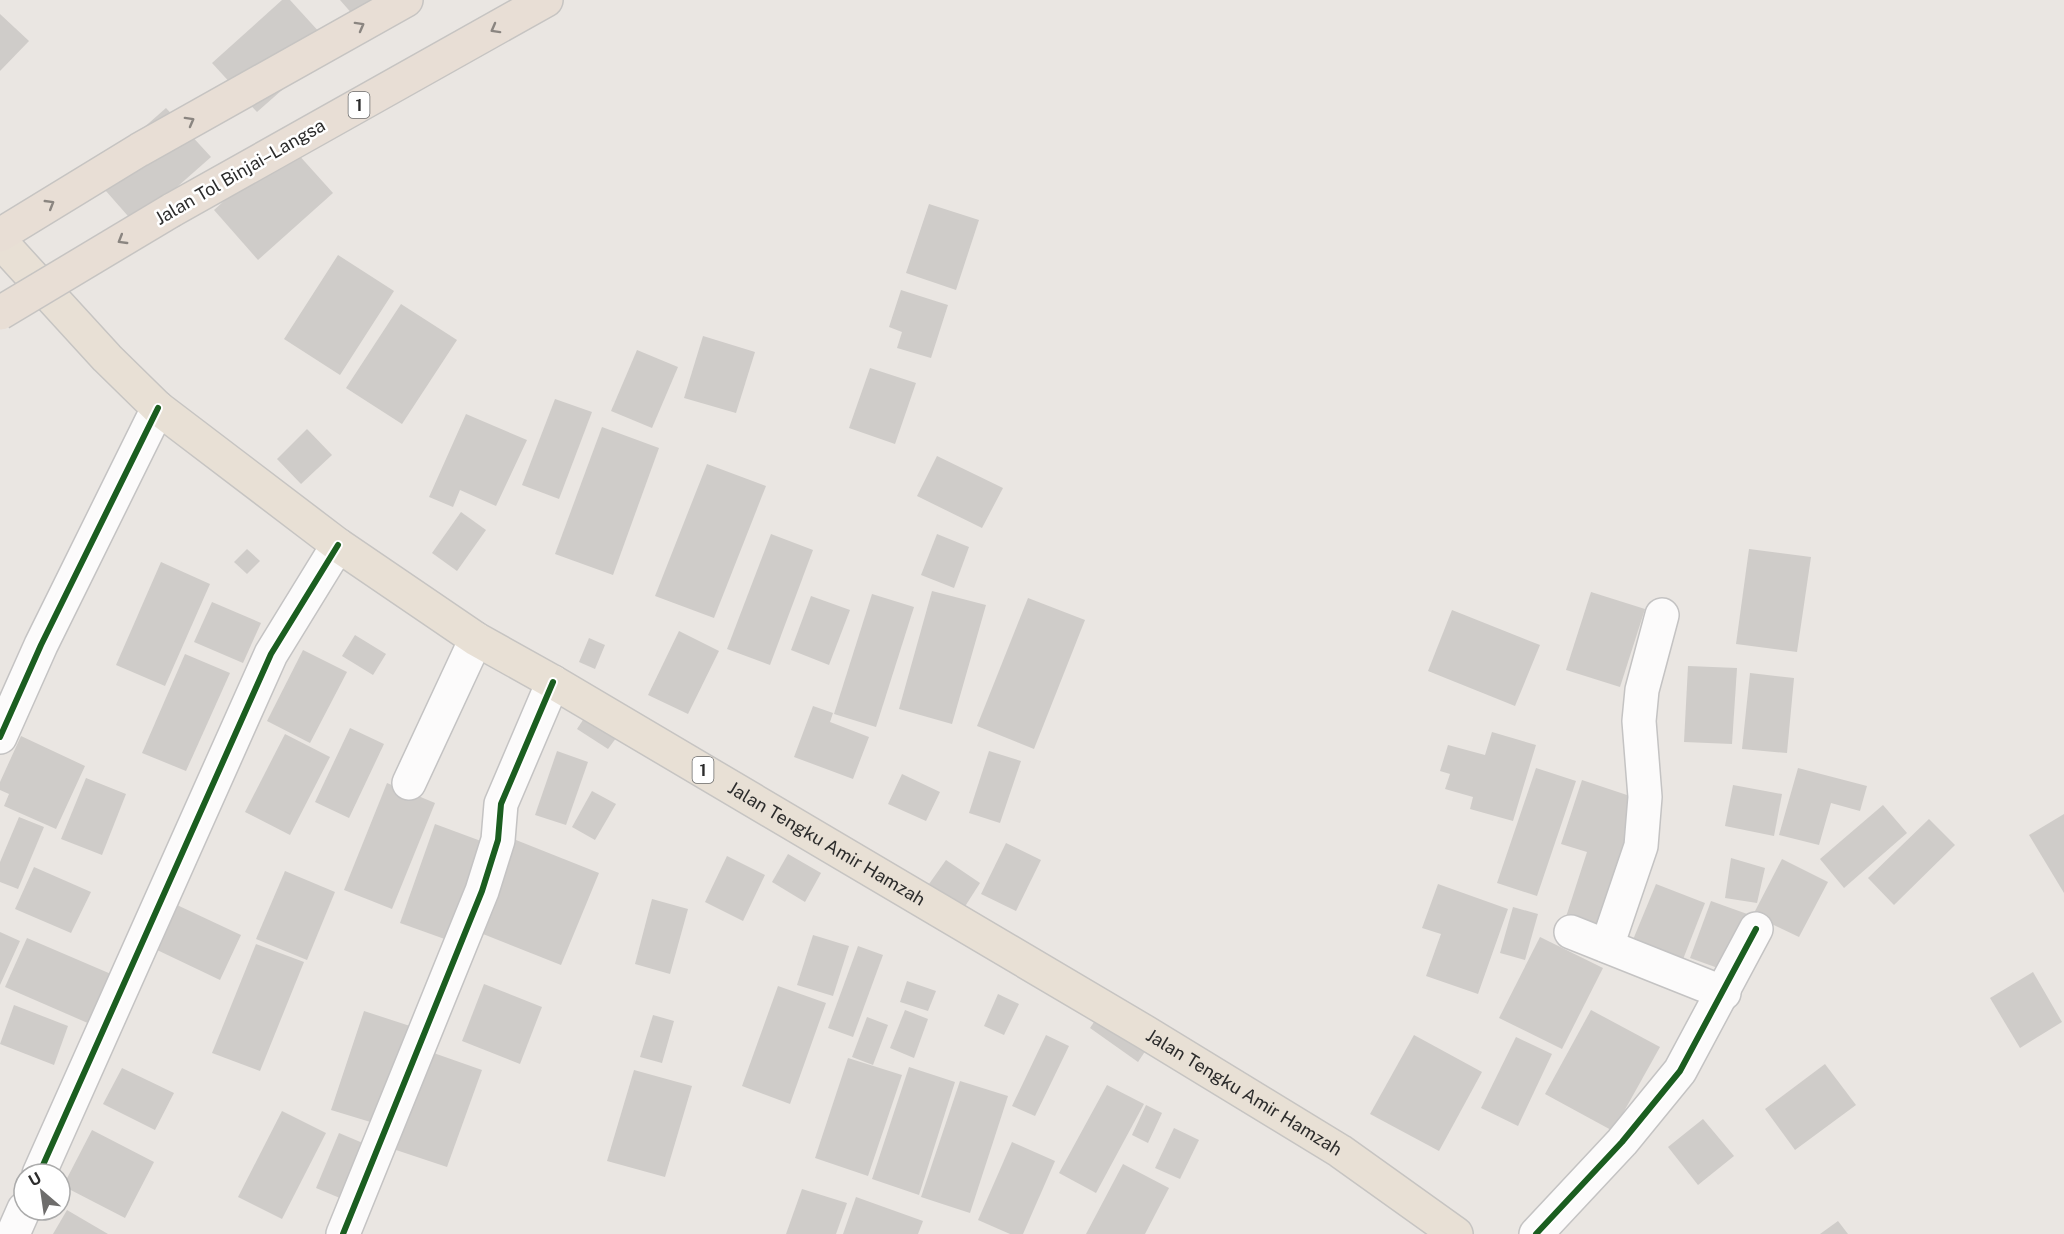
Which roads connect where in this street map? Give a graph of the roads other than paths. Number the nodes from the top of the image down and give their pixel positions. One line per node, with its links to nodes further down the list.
1 (406, 0): 3 (highway, one-way to 1)
2 (546, 0): 5 (highway, Jalan Tol Binjai–Langsa / 1, one-way to 5, bridge)
3 (0, 234)
4 (0, 241): 6 (highway, Jalan Tengku Amir Hamzah / 1)
5 (0, 313)
6 (158, 408): 7 (highway, Jalan Tengku Amir Hamzah / 1); 11 (street)
7 (338, 545): 9 (highway, Jalan Tengku Amir Hamzah / 1); 17 (street)
8 (1662, 615): 15 (street)
9 (476, 639): 10 (highway, Jalan Tengku Amir Hamzah / 1); 12 (street)
10 (553, 682): 18 (street); 19 (highway, Jalan Tengku Amir Hamzah / 1)
11 (0, 737)
12 (409, 783)
13 (1756, 928): 16 (street)
14 (1571, 932): 15 (street)
15 (1607, 946): 16 (street)
16 (1725, 993): 20 (street)
17 (44, 1162)
18 (343, 1234)
19 (1456, 1234)
20 (1536, 1234)

